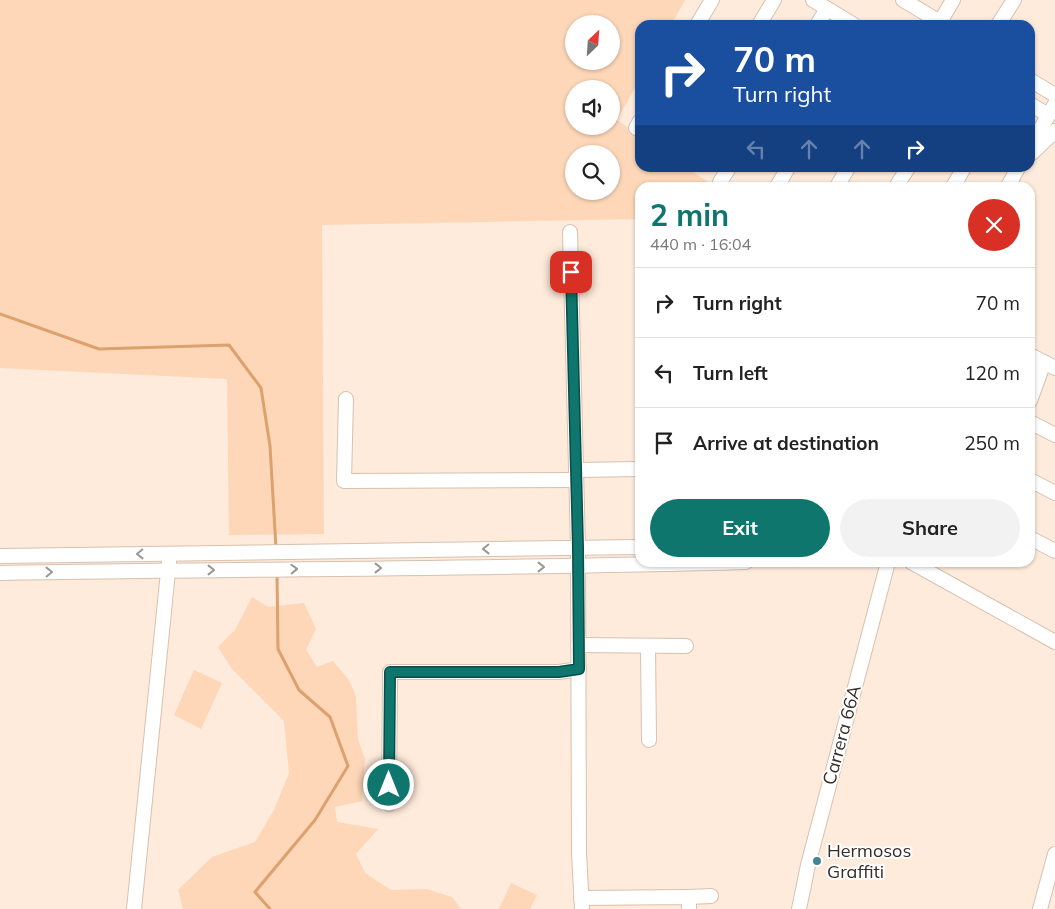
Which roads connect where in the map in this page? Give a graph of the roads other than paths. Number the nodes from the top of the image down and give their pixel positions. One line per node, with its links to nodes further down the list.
1 (712, 0): 8 (street)
2 (774, 0): 9 (street)
3 (813, 0): 7 (street)
4 (903, 0): 12 (street)
5 (953, 0): 13 (street)
6 (1014, 0): 14 (street)
7 (827, 9): 10 (street); 11 (street)
8 (700, 20)
9 (762, 20)
10 (820, 20)
11 (846, 20)
12 (936, 20)
13 (944, 20)
14 (1001, 20)
15 (1035, 83): 16 (street)
16 (1055, 96)
17 (1035, 105): 18 (street)
18 (1052, 110): 19 (street)
19 (1050, 134): 20 (street); 21 (street)
20 (1035, 143)
21 (1035, 150)
22 (726, 172): 23 (street)
23 (720, 182)
24 (570, 232): 32 (street)
25 (1035, 357): 26 (street)
26 (1050, 365): 27 (street)
27 (1035, 392)
28 (346, 399): 32 (street)
29 (1035, 425): 30 (street)
30 (1055, 435)
31 (635, 469): 32 (street)
32 (576, 475): 36 (street)
33 (1035, 483): 34 (street)
34 (1055, 493)
35 (1035, 541): 38 (street)
36 (578, 547): 37 (street); 39 (street, one-way to 39); 42 (street)
37 (635, 547)
38 (1055, 551)
39 (170, 554): 40 (street, one-way to 40); 45 (street)
40 (0, 556)
41 (635, 565): 42 (street)
42 (578, 567): 45 (street, one-way to 42); 48 (street)
43 (887, 567): 59 (street, Carrera 66A)
44 (920, 567): 47 (street)
45 (168, 570): 46 (street, one-way to 45); 58 (street)
46 (0, 573)
47 (1055, 642)
48 (578, 645): 49 (street); 51 (street)
49 (648, 646): 50 (street); 52 (street)
50 (686, 646)
51 (579, 669): 53 (street); 56 (street)
52 (649, 740)
53 (389, 804)
54 (1055, 854): 60 (street)
55 (712, 896): 57 (street)
56 (581, 903): 57 (street)
57 (689, 903)
58 (134, 909)
59 (799, 909)
60 (1040, 909)

